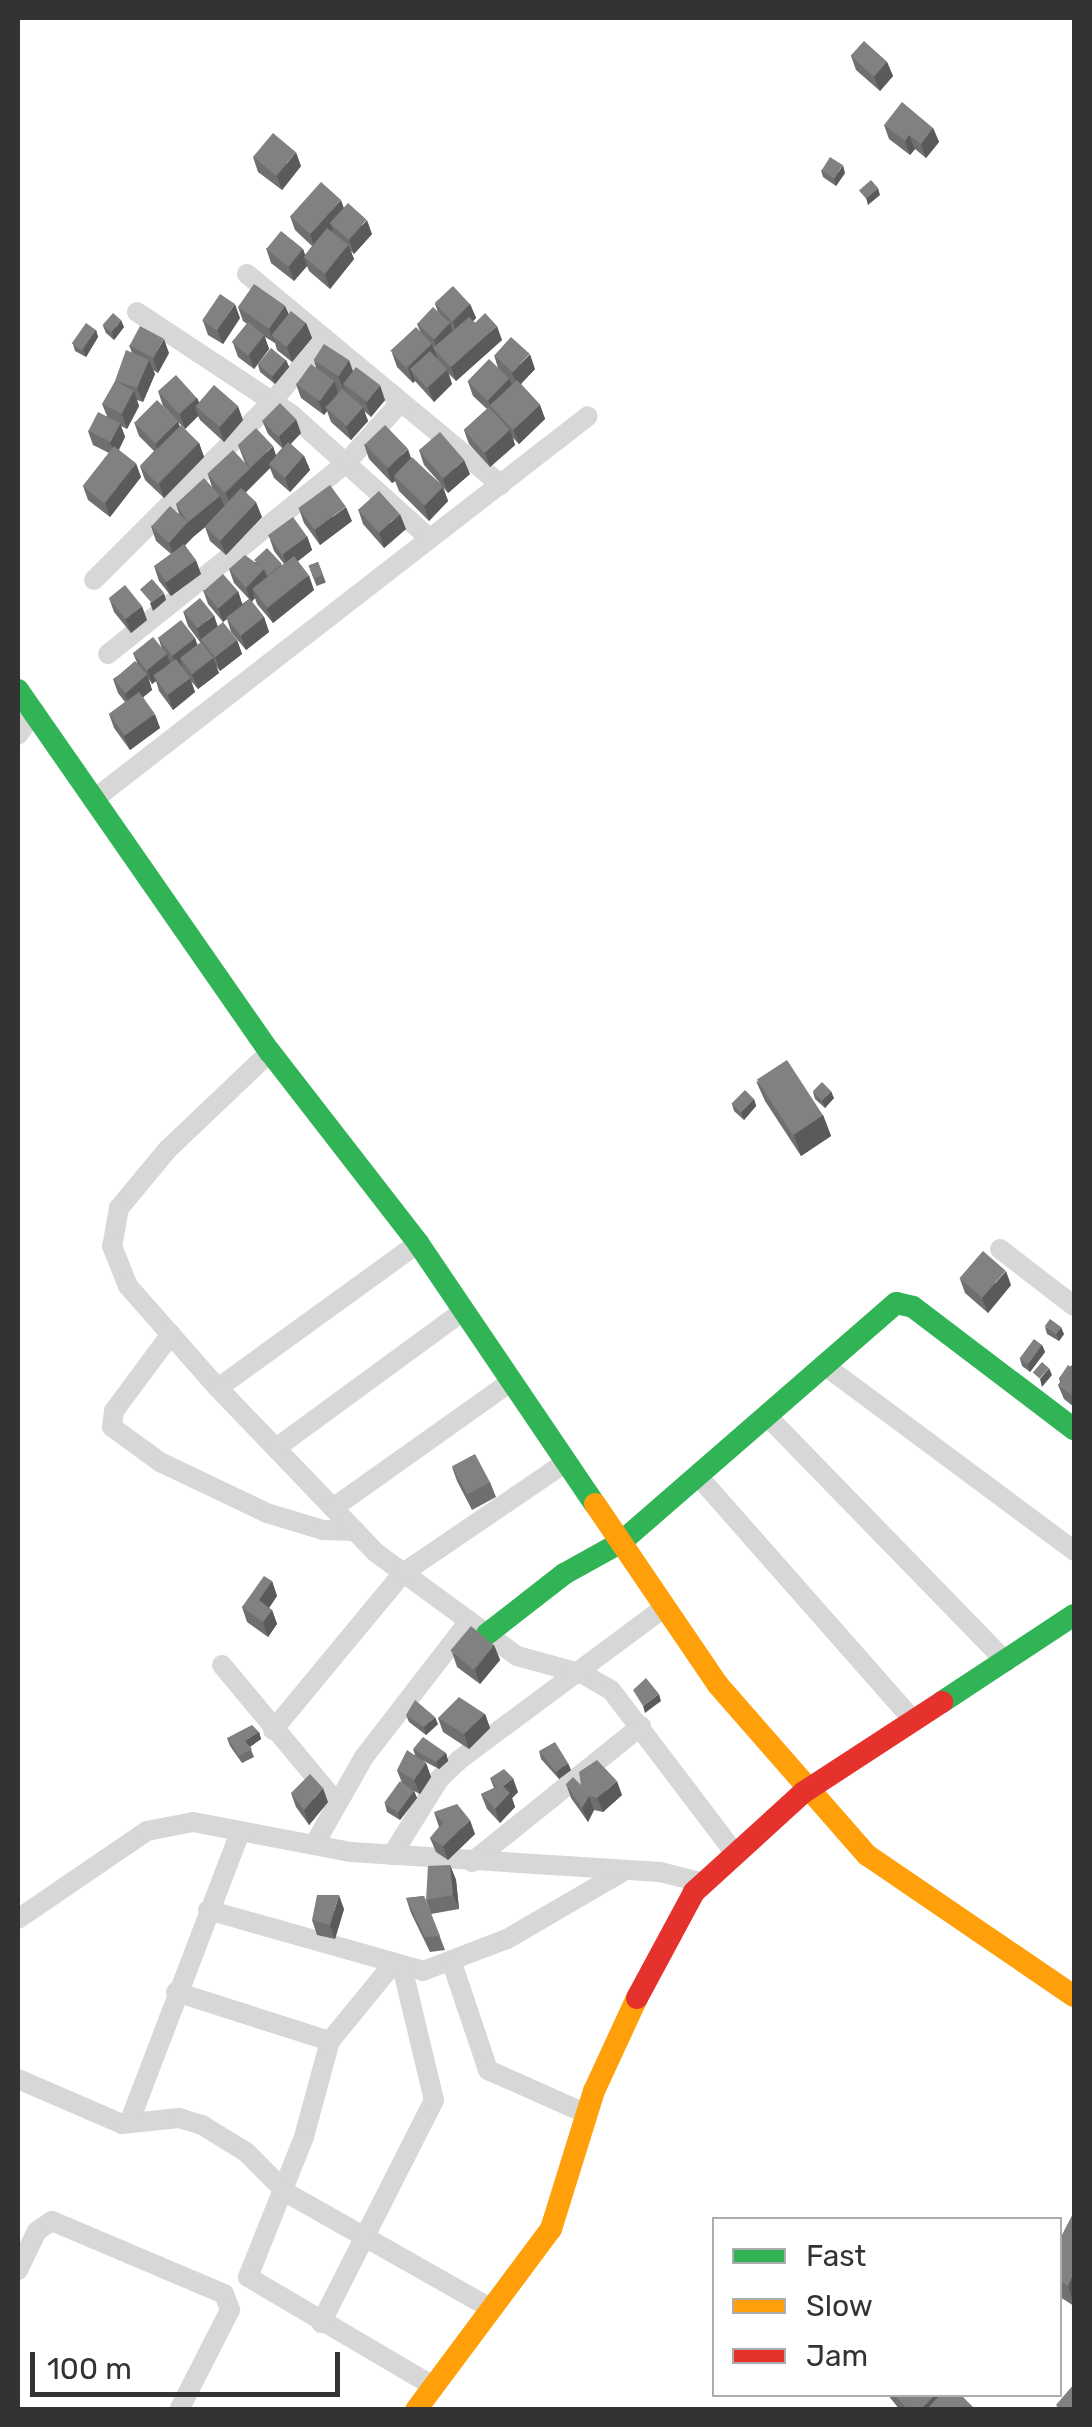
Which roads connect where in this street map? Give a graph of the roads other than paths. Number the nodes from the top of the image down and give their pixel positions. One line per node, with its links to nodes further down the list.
1 (247, 274): 3 (street)
2 (137, 312): 4 (street)
3 (324, 338): 4 (street); 5 (street)
4 (273, 400): 7 (street); 10 (street)
5 (401, 402): 7 (street); 8 (street)
6 (588, 416): 8 (street)
7 (346, 463): 9 (street); 11 (street)
8 (501, 485): 9 (street)
9 (430, 538): 15 (street)
10 (94, 580)
11 (108, 654)
12 (18, 690): 13 (street)
13 (34, 712): 14 (street); 15 (street)
14 (18, 735)
15 (93, 800): 16 (street)
16 (270, 1052): 17 (street); 21 (street)
17 (418, 1243): 20 (street); 24 (street)
18 (1000, 1249): 19 (street)
19 (1074, 1306)
20 (463, 1312): 23 (street); 27 (street)
21 (170, 1334): 24 (street); 31 (street)
22 (824, 1365): 25 (street); 26 (street); 33 (street)
23 (510, 1382): 28 (street); 30 (street)
24 (218, 1388): 27 (street)
25 (766, 1416): 29 (street); 38 (street)
26 (1074, 1429)
27 (276, 1448): 30 (street)
28 (565, 1463): 32 (street); 34 (street)
29 (698, 1476): 32 (street); 41 (street)
30 (333, 1508): 31 (street)
31 (355, 1531): 34 (street)
32 (620, 1543): 35 (street); 37 (street)
33 (1074, 1551)
34 (403, 1573): 37 (street); 43 (street)
35 (664, 1608): 40 (street); 44 (street)
36 (1074, 1615): 38 (street)
37 (478, 1628): 40 (street); 45 (street)
38 (1006, 1662): 41 (street)
39 (222, 1665): 43 (street)
40 (578, 1673): 42 (street); 49 (street)
41 (914, 1721): 44 (street)
42 (641, 1726): 48 (street); 50 (street)
43 (273, 1730): 45 (street)
44 (804, 1792): 48 (street); 58 (street)
45 (337, 1803): 47 (street)
46 (240, 1832): 47 (street); 53 (street); 54 (street)
47 (314, 1845): 49 (street)
48 (734, 1852): 52 (street)
49 (392, 1855): 50 (street)
50 (472, 1862): 51 (street)
51 (624, 1871): 52 (street); 55 (street)
52 (704, 1882): 61 (street)
53 (208, 1910): 56 (street); 57 (street)
54 (18, 1919)
55 (452, 1963): 56 (street); 61 (street)
56 (398, 1965): 59 (street); 64 (street)
57 (176, 1992): 59 (street); 62 (street)
58 (1074, 1996)
59 (330, 2040): 63 (street)
60 (18, 2079): 62 (street)
61 (588, 2114): 66 (street)
62 (130, 2123): 63 (street)
63 (281, 2187): 64 (street); 67 (street)
64 (364, 2238): 66 (street); 67 (street)
65 (18, 2270): 69 (street)
66 (492, 2310): 68 (street)
67 (321, 2323): 68 (street)
68 (433, 2386): 70 (street)
69 (180, 2410)
70 (416, 2410)

